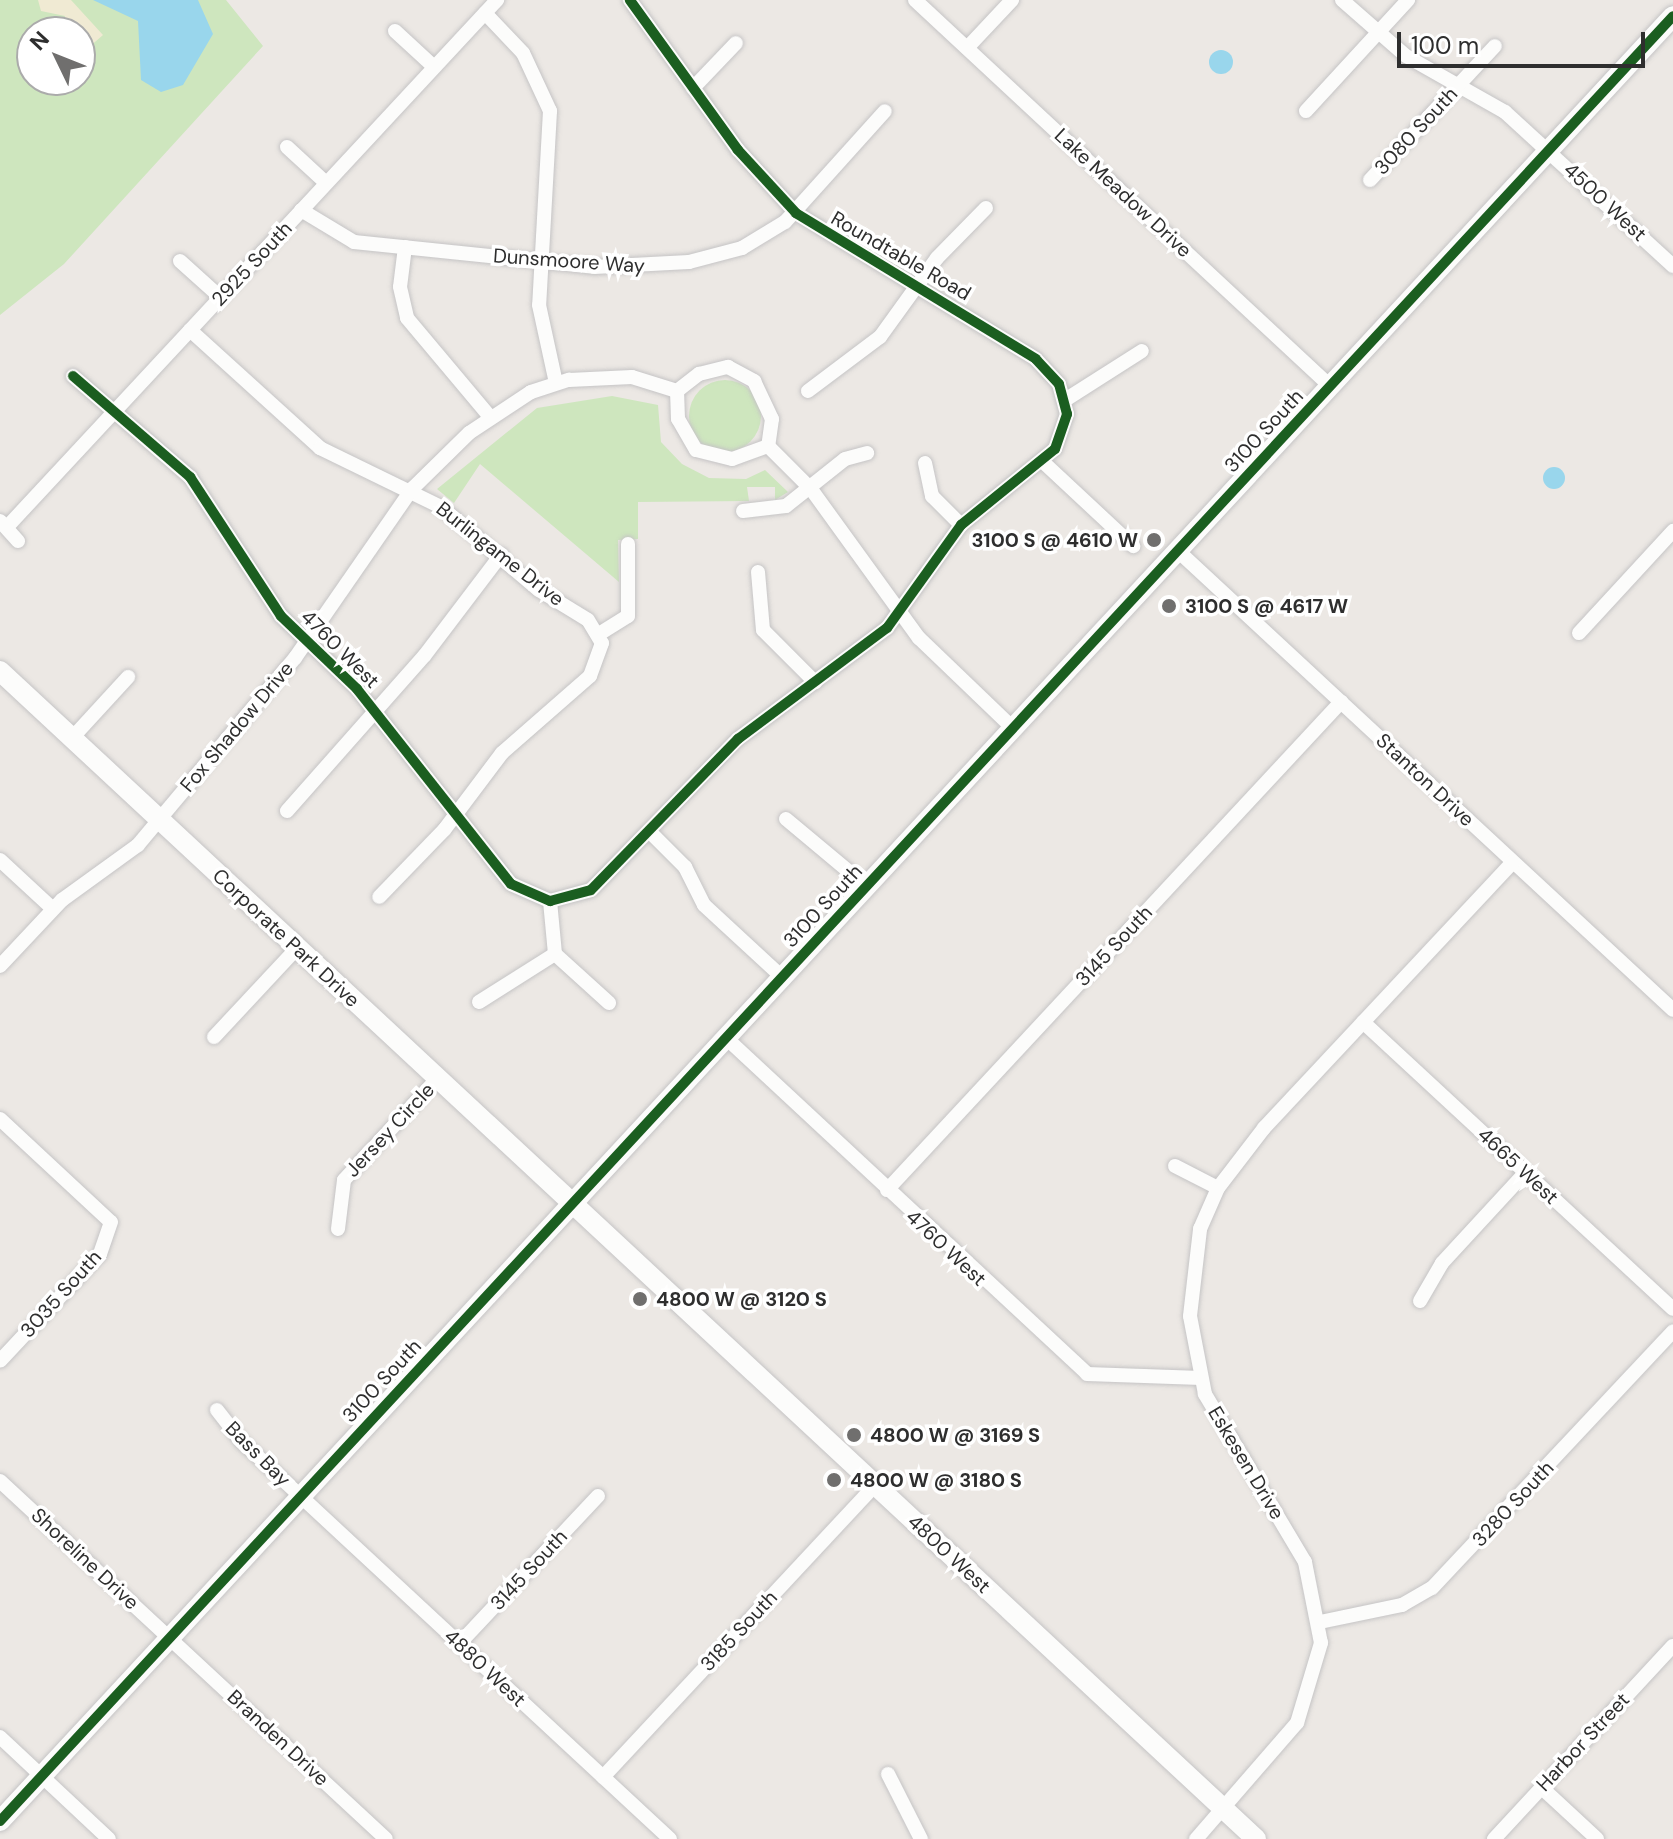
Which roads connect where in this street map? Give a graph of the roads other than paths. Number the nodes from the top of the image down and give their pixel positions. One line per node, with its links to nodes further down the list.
1 (497, 0): 7 (street, 2925 South)
2 (630, 0): 16 (street, Roundtable Road)
3 (915, 0): 13 (street, Lake Meadow Drive)
4 (1012, 0): 13 (street)
5 (1342, 0): 10 (street, 4500 West)
6 (1408, 0): 10 (street)
7 (485, 13): 14 (street, 2925 South); 28 (street)
8 (1673, 16): 20 (main road, 3100 South)
9 (395, 31): 14 (street)
10 (1377, 33): 15 (street, 4500 West); 18 (street)
11 (736, 43): 16 (street)
12 (1495, 46): 15 (street, 3080 South)
13 (967, 48): 36 (street, Lake Meadow Drive)
14 (434, 67): 22 (street, 2925 South)
15 (1458, 86): 20 (street, 4500 West); 21 (street, 3080 South)
16 (693, 88): 25 (street, Roundtable Road)
17 (885, 111): 25 (street, Dunsmoore Way)
18 (1306, 111)
19 (287, 147): 22 (street)
20 (1549, 150): 29 (street, 4500 West); 36 (main road, 3100 South)
21 (1370, 180)
22 (326, 183): 24 (street, 2925 South)
23 (986, 208): 30 (street)
24 (301, 210): 26 (street, Dunsmoore Way); 31 (street, 2925 South)
25 (796, 213): 28 (street, Dunsmoore Way); 30 (street, Roundtable Road)
26 (405, 247): 28 (street, Dunsmoore Way); 41 (street)
27 (180, 261): 31 (street)
28 (542, 261): 35 (street)
29 (1673, 266)
30 (917, 288): 38 (street); 39 (street, Roundtable Road)
31 (220, 297): 32 (street, 2925 South)
32 (190, 330): 40 (street, 2925 South); 46 (street, Burlingame Drive)
33 (1142, 351): 39 (street)
34 (73, 376): 40 (street, 4760 West)
35 (556, 383): 37 (street, Fox Shadow Drive); 41 (street, Fox Shadow Drive)
36 (1330, 386): 55 (main road, 3100 South)
37 (677, 391): 42 (street); 42 (street)
38 (808, 391)
39 (1065, 400): 44 (street)
40 (114, 411): 49 (street, 2925 South); 61 (street, 4760 West)
41 (490, 417): 46 (street, Fox Shadow Drive)
42 (768, 446): 47 (street)
43 (867, 453): 47 (street)
44 (1042, 461): 50 (street); 54 (street)
45 (925, 463): 50 (street)
46 (412, 489): 56 (street, Burlingame Drive); 61 (street, Fox Shadow Drive)
47 (811, 489): 48 (street); 58 (street)
48 (743, 511)
49 (3, 524): 52 (street)
50 (961, 525): 58 (street)
51 (1673, 531): 59 (street)
52 (18, 541)
53 (628, 544): 60 (street)
54 (1133, 546)
55 (1177, 550): 65 (street, Stanton Drive); 67 (main road, 3100 South)
56 (501, 555): 60 (street, Burlingame Drive); 66 (street)
57 (758, 572): 64 (street)
58 (898, 613): 64 (street); 67 (street)
59 (1579, 633)
60 (599, 634): 70 (street)
61 (308, 642): 66 (street, 4760 West); 71 (street, Fox Shadow Drive)
62 (0, 671): 68 (main road, Corporate Park Drive)
63 (128, 677): 68 (street)
64 (815, 682): 73 (street)
65 (1341, 702): 75 (street, Stanton Drive); 95 (street, 3145 South)
66 (375, 713): 69 (street); 70 (street, 4760 West)
67 (1013, 728): 76 (main road, 3100 South)
68 (72, 738): 71 (main road, Corporate Park Drive)
69 (287, 811)
70 (454, 818): 77 (street); 78 (street, 4760 West)
71 (159, 819): 79 (street, Fox Shadow Drive); 80 (main road, Corporate Park Drive)
72 (786, 819): 76 (street)
73 (652, 834): 78 (street); 83 (street)
74 (0, 860): 79 (street)
75 (1513, 862): 86 (street, Stanton Drive); 87 (street, Eskesen Drive)
76 (866, 886): 83 (main road, 3100 South)
77 (379, 897)
78 (550, 901): 81 (street)
79 (53, 909): 82 (street, Fox Shadow Drive)
80 (297, 948): 88 (street); 90 (main road, Corporate Park Drive)
81 (555, 954): 84 (street); 85 (street)
82 (0, 966)
83 (782, 977): 89 (main road, 3100 South)
84 (479, 1002)
85 (609, 1003)
86 (1673, 1010)
87 (1363, 1022): 93 (street, 4665 West); 94 (street, Eskesen Drive)
88 (214, 1037)
89 (726, 1038): 95 (street, 4760 West); 96 (main road, 3100 South)
90 (437, 1079): 96 (main road, Corporate Park Drive); 97 (street, Jersey Circle)
91 (0, 1119): 101 (street, 3035 South)
92 (1175, 1166): 94 (street)
93 (1525, 1173): 98 (street); 99 (street, 4665 West)
94 (1218, 1188): 102 (street, Eskesen Drive)
95 (887, 1190): 102 (street, 4760 West)
96 (573, 1204): 105 (main road, 4800 West); 107 (main road, 3100 South)
97 (338, 1229)
98 (1420, 1301)
99 (1673, 1309)
100 (1673, 1331): 108 (street, 3280 South)
101 (0, 1361)
102 (1201, 1378): 108 (street, Eskesen Drive)
103 (217, 1410): 107 (street, Bass Bay)
104 (0, 1481): 109 (street, Shoreline Drive)
105 (875, 1485): 115 (street, 3185 South); 117 (main road, 4800 West)
106 (598, 1496): 110 (street, 3145 South)
107 (300, 1497): 109 (main road, 3100 South); 110 (street, 4880 West)
108 (1320, 1622): 117 (street, Eskesen Drive)
109 (169, 1638): 114 (main road, 3100 South); 120 (street, Branden Drive)
110 (459, 1644): 115 (street, 4880 West)
111 (1673, 1646): 116 (street, Harbor Street)
112 (0, 1737): 114 (street)
113 (888, 1774): 122 (street)
114 (42, 1776): 118 (main road, 3100 South); 119 (street)
115 (603, 1777): 121 (street, 4880 West)
116 (1542, 1788): 125 (street, Harbor Street); 126 (street)
117 (1224, 1809): 123 (street); 124 (main road, 4800 West)
118 (0, 1821)
119 (109, 1839)
120 (386, 1839)
121 (670, 1839)
122 (921, 1839)
123 (1196, 1839)
124 (1256, 1839)
125 (1494, 1839)
126 (1597, 1839)

